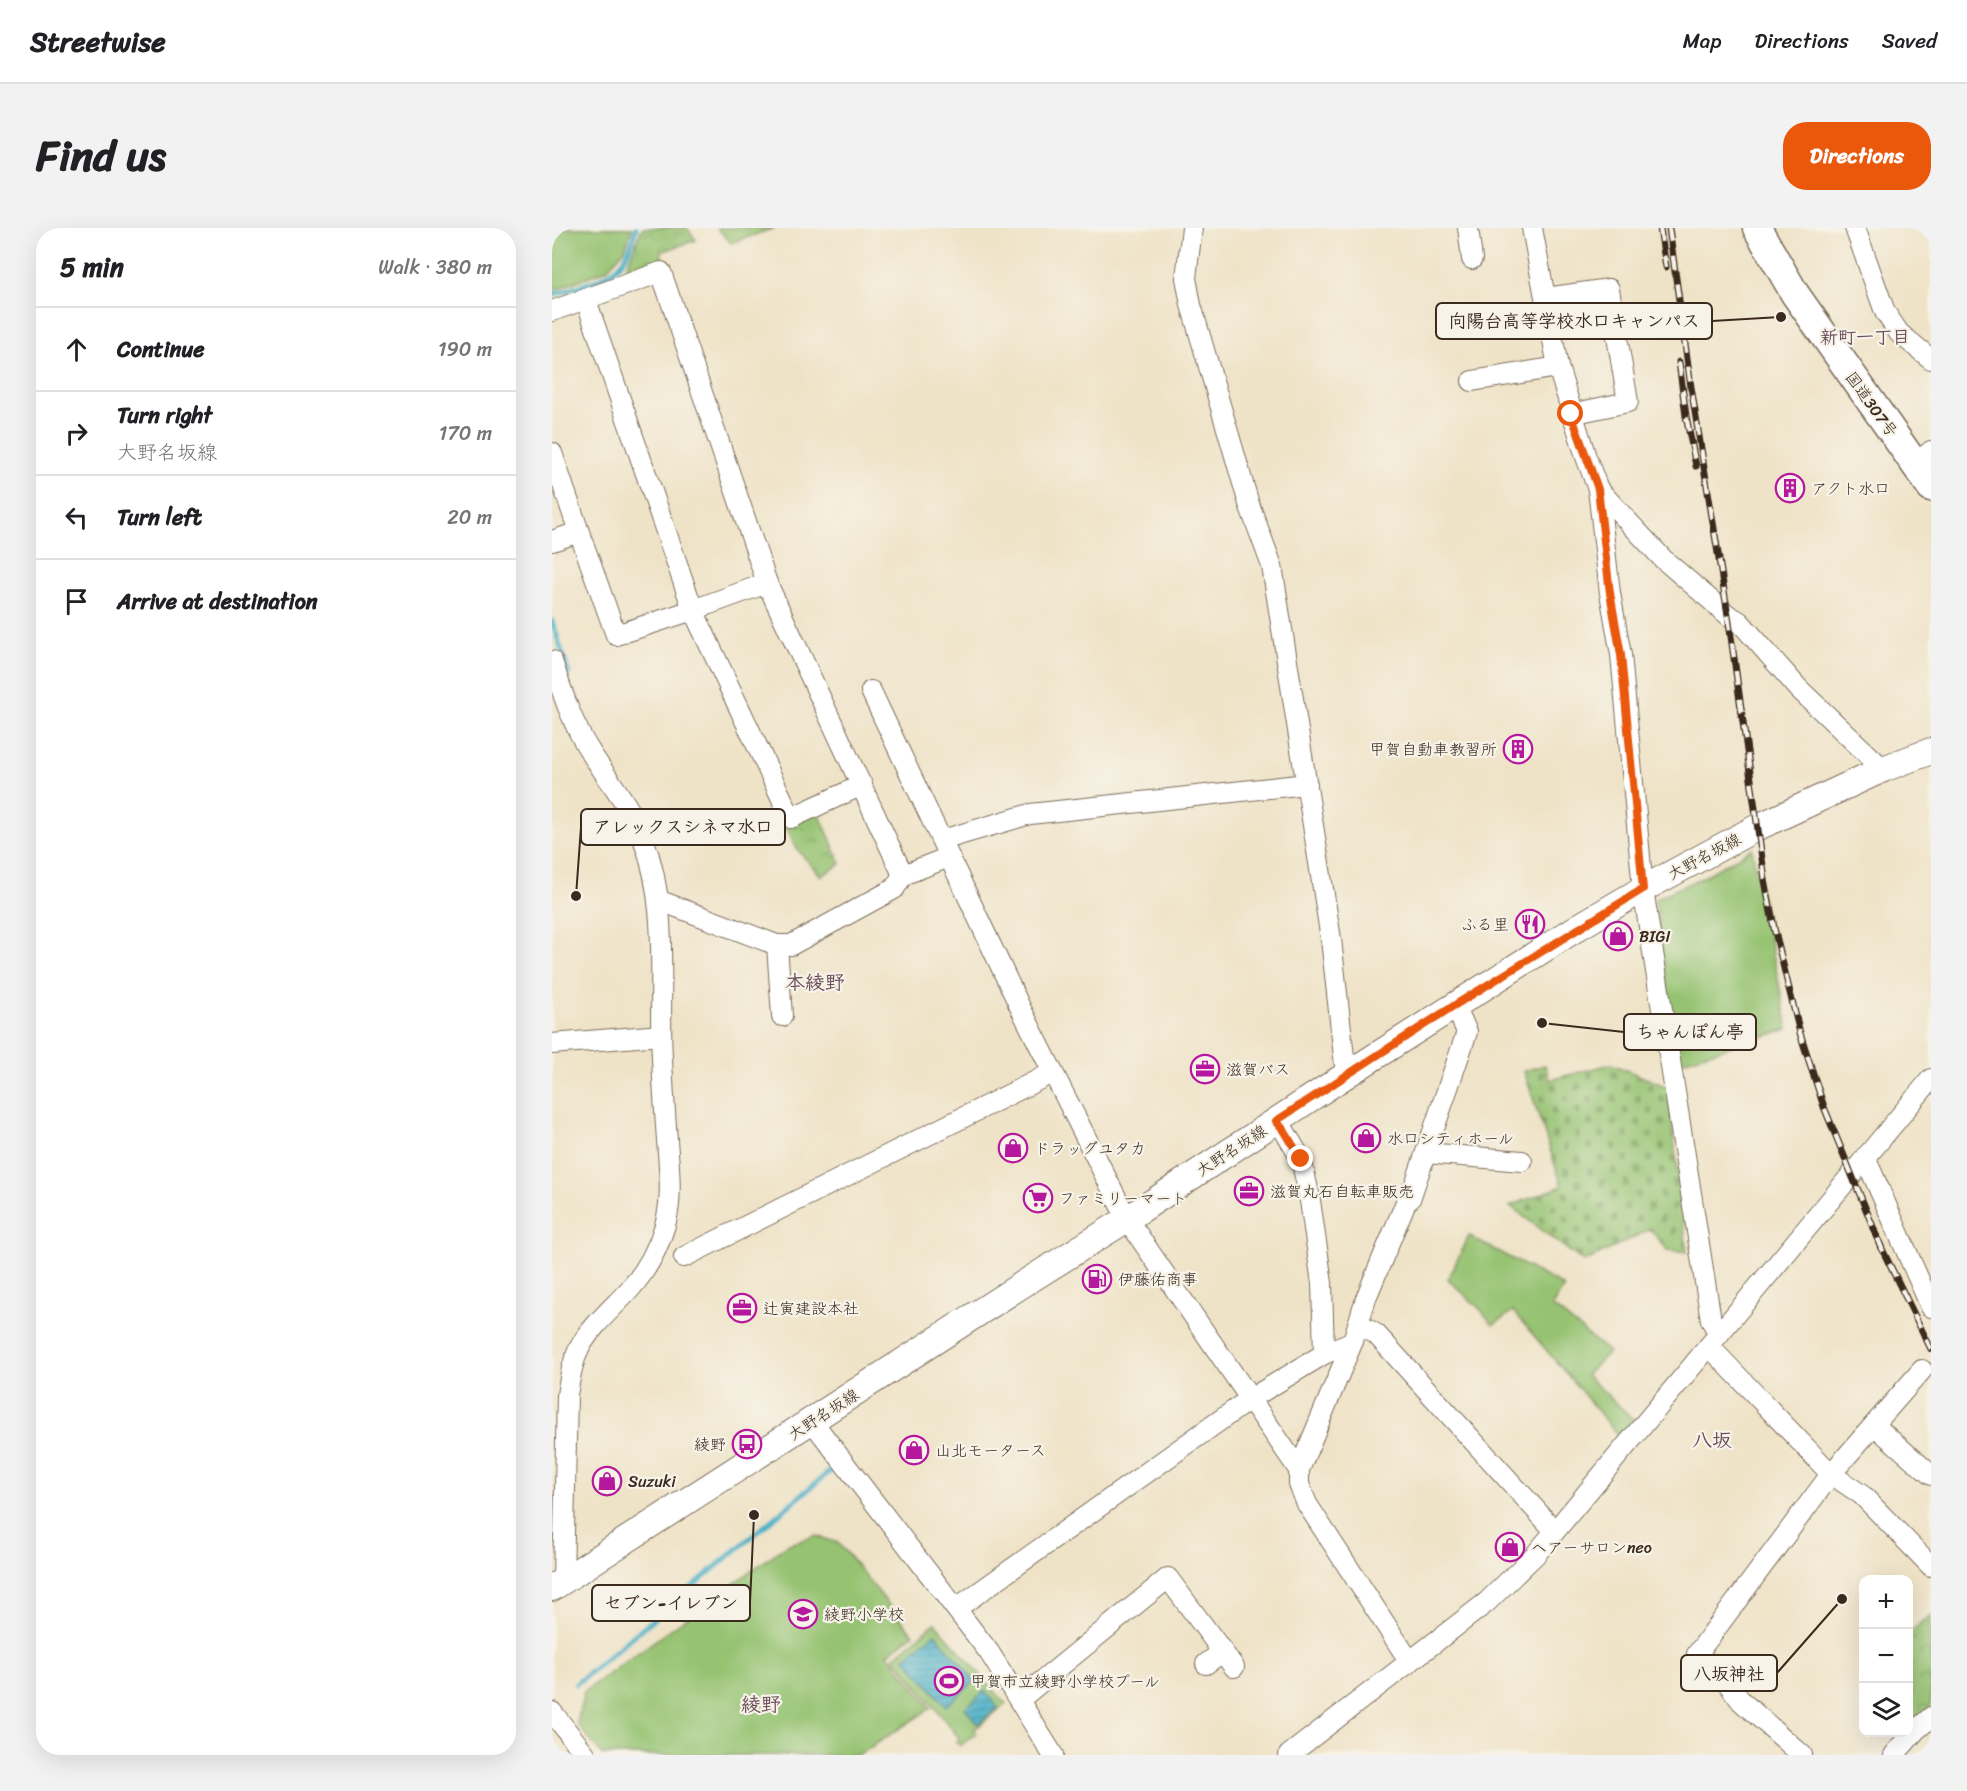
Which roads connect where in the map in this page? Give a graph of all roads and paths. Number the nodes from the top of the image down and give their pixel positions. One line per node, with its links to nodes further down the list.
1 (1192, 228): 25 (street)
2 (1468, 228): 6 (street)
3 (1532, 228): 7 (street)
4 (1758, 228): 15 (highway, 国道307号)
5 (1855, 228): 10 (street)
6 (1472, 259)
7 (1546, 298): 11 (street); 13 (street)
8 (586, 300): 9 (street); 19 (street); 20 (street)
9 (552, 311)
10 (1931, 359)
11 (1558, 367): 12 (street); 13 (street)
12 (1472, 381)
13 (1571, 414): 16 (street)
14 (552, 453): 17 (street)
15 (1926, 467)
16 (1598, 489): 24 (street); 29 (street)
17 (579, 532): 18 (street); 20 (street)
18 (552, 541)
19 (767, 583): 20 (street); 26 (street)
20 (693, 610): 26 (street)
21 (552, 661): 30 (street)
22 (871, 691): 27 (street)
23 (1931, 751): 24 (main road, 大野名坂線)
24 (1883, 769): 29 (main road, 大野名坂線)
25 (1307, 784): 27 (street); 37 (street)
26 (862, 785): 28 (street)
27 (945, 848): 28 (street); 36 (street)
28 (903, 875): 31 (street)
29 (1643, 889): 32 (main road, 大野名坂線); 47 (street)
30 (658, 900): 31 (street); 34 (street)
31 (777, 945): 33 (street)
32 (1455, 1005): 37 (main road, 大野名坂線); 40 (street)
33 (782, 1016)
34 (661, 1035): 35 (street); 58 (street)
35 (552, 1044)
36 (1052, 1073): 43 (street); 44 (street)
37 (1346, 1075): 39 (main road, 大野名坂線)
38 (1931, 1079): 41 (street)
39 (1276, 1121): 43 (main road, 大野名坂線); 48 (street)
40 (1426, 1153): 42 (street); 46 (street)
41 (1865, 1157): 45 (street); 47 (street)
42 (1522, 1161)
43 (1127, 1219): 50 (street); 51 (main road, 大野名坂線)
44 (684, 1257)
45 (1931, 1307)
46 (1355, 1333): 48 (street); 53 (street); 56 (street)
47 (1714, 1340): 54 (street); 56 (street)
48 (1324, 1354): 50 (street)
49 (1922, 1370): 52 (street)
50 (1250, 1399): 53 (street); 59 (street)
51 (812, 1421): 58 (main road, 大野名坂線); 59 (street)
52 (1874, 1425): 54 (street); 55 (street)
53 (1299, 1470): 60 (street)
54 (1831, 1474): 57 (street); 65 (street)
55 (1931, 1475)
56 (1555, 1531): 60 (street)
57 (1931, 1566)
58 (557, 1585)
59 (957, 1608): 62 (street)
60 (1410, 1662): 68 (street)
61 (1206, 1664): 62 (street)
62 (1019, 1700): 67 (street)
63 (552, 1712): 66 (street)
64 (1931, 1716): 69 (street)
65 (1788, 1751)
66 (586, 1755)
67 (1053, 1755)
68 (1289, 1755)
69 (1894, 1755)

